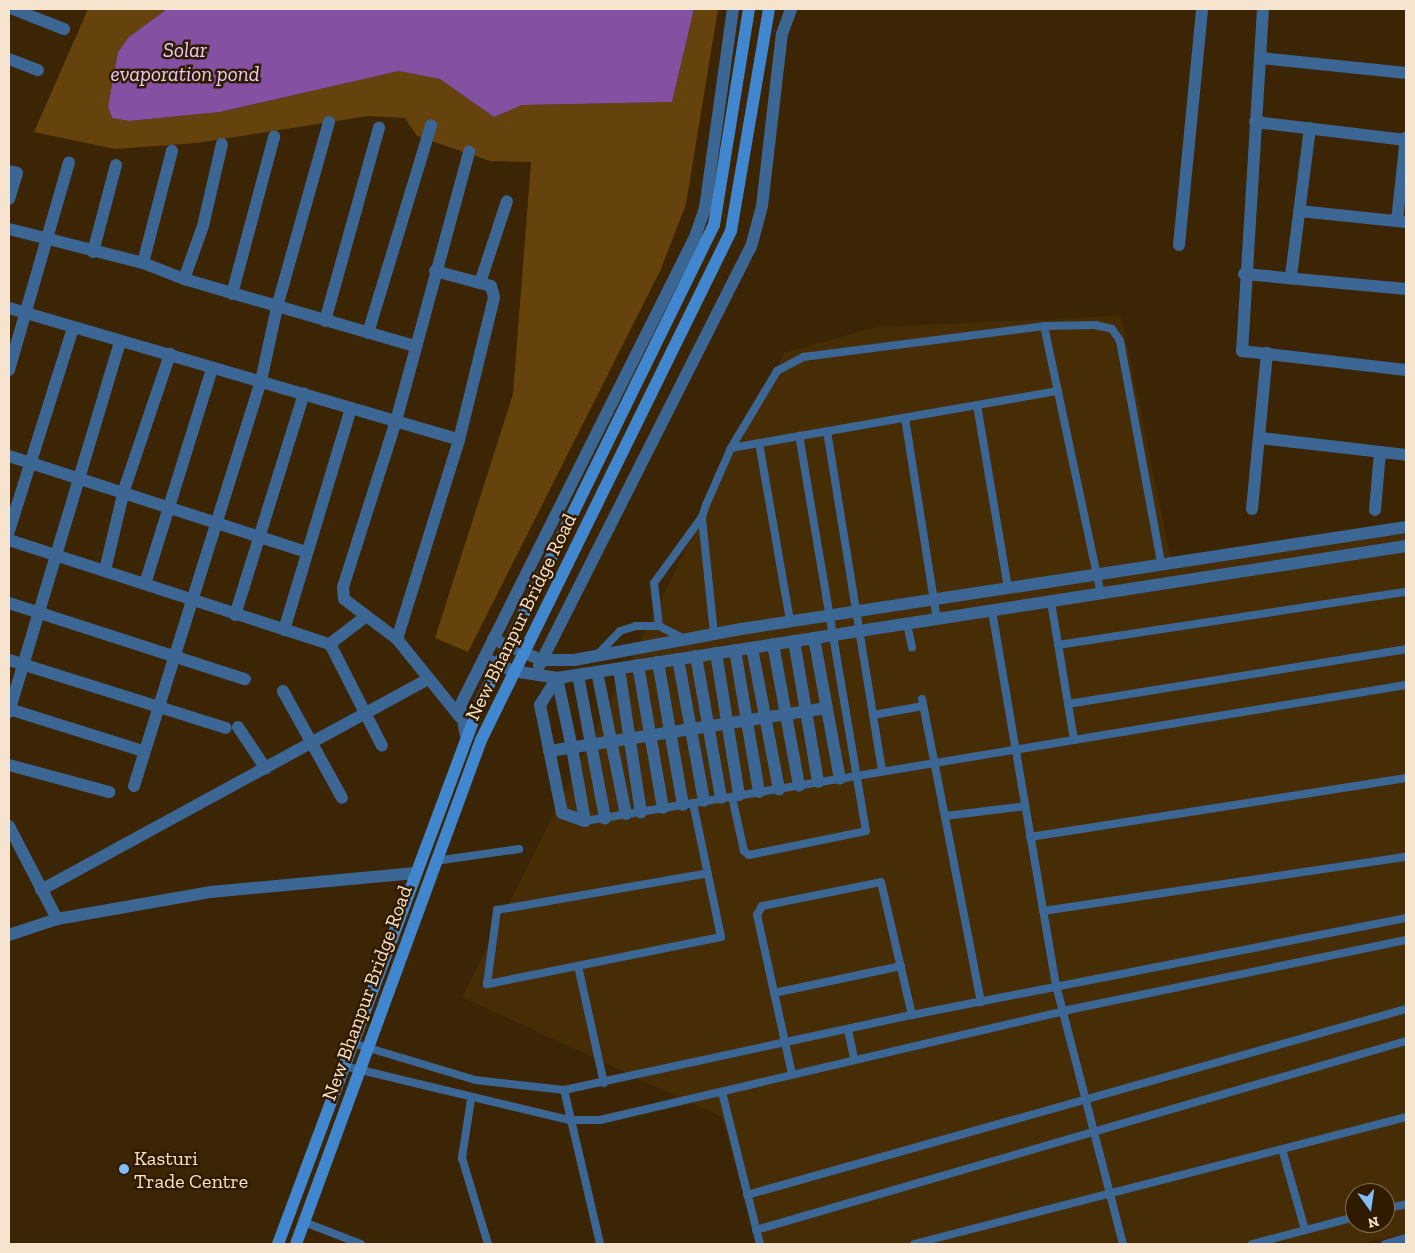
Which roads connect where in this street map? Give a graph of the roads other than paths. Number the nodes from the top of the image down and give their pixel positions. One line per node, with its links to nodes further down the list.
1 (13, 9): 8 (street)
2 (733, 9): 115 (street)
3 (749, 9): 120 (street, New Bhanpur Bridge Road)
4 (770, 9): 125 (street, New Bhanpur Bridge Road)
5 (791, 9): 133 (street)
6 (1202, 9): 32 (street)
7 (1263, 9): 9 (street)
8 (64, 29)
9 (1261, 58): 12 (street); 14 (street)
10 (9, 60): 11 (street)
11 (38, 70)
12 (1406, 73)
13 (329, 122): 42 (street)
14 (1255, 122): 17 (street); 36 (street)
15 (431, 125): 48 (street)
16 (379, 127): 45 (street)
17 (1310, 128): 19 (street); 28 (street)
18 (274, 137): 41 (street)
19 (1406, 139): 29 (street)
20 (222, 144): 38 (street)
21 (172, 151): 34 (street)
22 (469, 152): 35 (street)
23 (69, 162): 31 (street)
24 (116, 165): 33 (street)
25 (9, 171): 26 (street)
26 (9, 199)
27 (508, 201): 39 (street)
28 (1300, 211): 29 (street); 37 (street)
29 (1402, 222)
30 (9, 229): 31 (street)
31 (48, 238): 33 (street); 44 (street)
32 (1179, 245)
33 (93, 252): 34 (street)
34 (143, 263): 38 (street)
35 (435, 271): 39 (street); 50 (street)
36 (1244, 274): 37 (street); 51 (street)
37 (1291, 276): 40 (street)
38 (184, 279): 41 (street)
39 (480, 283): 66 (street)
40 (1406, 289)
41 (232, 294): 42 (street)
42 (277, 307): 45 (street); 56 (street)
43 (9, 308): 44 (street)
44 (25, 312): 47 (street); 54 (street)
45 (325, 321): 48 (street)
46 (1044, 326): 57 (lane); 68 (lane); 87 (lane)
47 (73, 328): 49 (street); 72 (street)
48 (368, 333): 50 (street)
49 (120, 341): 52 (street); 73 (street)
50 (415, 346): 62 (street)
51 (1267, 353): 55 (street); 65 (street)
52 (170, 354): 53 (street); 74 (street)
53 (212, 369): 56 (street); 75 (street)
54 (9, 370)
55 (1406, 370)
56 (261, 381): 58 (street); 79 (street)
57 (1058, 391): 59 (lane); 89 (lane)
58 (304, 393): 60 (street); 82 (street)
59 (977, 405): 61 (lane); 91 (lane)
60 (351, 408): 62 (street); 85 (street)
61 (905, 418): 63 (lane); 94 (lane)
62 (396, 421): 66 (street); 103 (street)
63 (827, 431): 64 (lane); 98 (lane)
64 (799, 436): 67 (lane); 102 (lane)
65 (1260, 438): 69 (street); 76 (street)
66 (459, 440): 113 (street)
67 (759, 443): 68 (lane); 105 (lane)
68 (731, 448): 78 (lane)
69 (1380, 452): 70 (street); 77 (street)
70 (1406, 454)
71 (9, 456): 72 (street)
72 (31, 464): 73 (street); 81 (street)
73 (77, 479): 74 (street); 86 (street)
74 (124, 490): 75 (street); 88 (street)
75 (168, 506): 79 (street); 90 (street)
76 (1252, 509)
77 (1375, 510)
78 (702, 518): 107 (lane); 110 (lane)
79 (214, 522): 82 (street); 95 (street)
80 (1406, 527): 87 (street)
81 (9, 531)
82 (259, 537): 85 (street); 101 (street)
83 (9, 540): 86 (street)
84 (1406, 546): 93 (street)
85 (306, 552): 108 (street)
86 (54, 556): 88 (street); 100 (street)
87 (1161, 563): 89 (street)
88 (105, 570): 90 (street)
89 (1097, 574): 91 (street); 93 (lane)
90 (145, 584): 95 (street)
91 (1008, 588): 94 (street)
92 (1406, 592): 119 (lane)
93 (1101, 594): 96 (street)
94 (934, 599): 98 (street); 104 (lane)
95 (191, 601): 101 (street); 129 (street)
96 (1051, 602): 99 (street); 119 (lane)
97 (9, 603): 100 (street)
98 (856, 611): 102 (street); 109 (lane)
99 (992, 611): 104 (street); 172 (lane)
100 (41, 613): 129 (street); 136 (street)
101 (235, 615): 108 (street)
102 (830, 615): 105 (street); 111 (lane)
103 (365, 617): 113 (street); 117 (street)
104 (937, 619): 106 (street)
105 (790, 621): 110 (street)
106 (907, 624): 109 (street); 121 (lane)
107 (659, 626): 114 (lane); 127 (lane)
108 (284, 630): 117 (street)
109 (859, 631): 111 (street); 155 (lane)
110 (714, 634): 114 (street)
111 (833, 635): 112 (street); 179 (lane)
112 (814, 638): 116 (street); 150 (street)
113 (397, 639): 145 (street)
114 (685, 639): 127 (street)
115 (493, 640): 120 (street); 130 (street)
116 (794, 641): 118 (street); 152 (street)
117 (330, 644): 153 (street)
118 (774, 644): 122 (street); 154 (street)
119 (1058, 645): 148 (lane)
120 (508, 646): 125 (street); 135 (street, New Bhanpur Bridge Road)
121 (912, 647)
122 (752, 648): 124 (street); 157 (street)
123 (1406, 649): 148 (lane)
124 (735, 650): 126 (street); 158 (street)
125 (524, 651): 133 (street); 139 (street, New Bhanpur Bridge Road)
126 (716, 653): 128 (street); 159 (street)
127 (596, 656): 133 (street)
128 (696, 656): 131 (street); 160 (street)
129 (174, 658): 144 (street); 149 (street)
130 (484, 658): 135 (street); 156 (street)
131 (678, 659): 134 (street); 161 (street)
132 (9, 660): 136 (street)
133 (541, 660): 142 (street)
134 (658, 662): 137 (street); 162 (street)
135 (499, 664): 139 (street); 164 (street, New Bhanpur Bridge Road)
136 (22, 665): 149 (street); 151 (street)
137 (638, 666): 138 (street); 163 (street)
138 (619, 669): 140 (street); 165 (street)
139 (513, 671): 142 (street); 202 (street, New Bhanpur Bridge Road)
140 (597, 672): 141 (street); 167 (street)
141 (578, 675): 143 (street); 169 (street)
142 (535, 676): 143 (street)
143 (557, 678): 171 (street); 174 (street)
144 (245, 679)
145 (428, 679): 153 (street); 156 (street)
146 (1406, 685): 166 (lane)
147 (283, 690): 168 (street)
148 (1068, 704): 166 (lane)
149 (159, 706): 173 (street); 177 (street)
150 (827, 708): 152 (street); 181 (street)
151 (9, 710): 173 (street)
152 (806, 711): 154 (street); 182 (street)
153 (365, 714): 168 (street); 170 (street)
154 (786, 714): 157 (street); 184 (street)
155 (873, 715): 175 (lane); 178 (lane)
156 (460, 717): 164 (street)
157 (766, 718): 158 (street); 185 (street)
158 (747, 720): 159 (street); 187 (street)
159 (727, 723): 160 (street); 188 (street)
160 (709, 726): 161 (street); 188 (street)
161 (691, 729): 162 (street); 190 (street)
162 (670, 732): 163 (street); 190 (street)
163 (650, 735): 165 (street); 192 (street)
164 (466, 736): 203 (street, New Bhanpur Bridge Road)
165 (630, 738): 167 (street); 193 (street)
166 (1074, 740): 172 (lane)
167 (611, 741): 169 (street); 194 (street)
168 (312, 744): 177 (street); 189 (street)
169 (591, 744): 171 (street); 196 (street)
170 (382, 746)
171 (572, 748): 174 (street); 197 (street)
172 (1015, 750): 175 (lane); 191 (lane)
173 (143, 751): 183 (street)
174 (549, 751): 197 (street)
175 (934, 763): 178 (lane); 195 (lane)
176 (9, 765): 186 (street)
177 (266, 769): 205 (street)
178 (882, 772): 179 (lane)
179 (858, 776): 181 (lane); 188 (lane)
180 (1406, 778): 199 (lane)
181 (840, 779): 182 (lane)
182 (818, 782): 184 (lane)
183 (134, 786)
184 (799, 786): 185 (lane)
185 (779, 789): 187 (lane)
186 (110, 792)
187 (758, 792): 188 (lane)
188 (731, 797): 190 (lane)
189 (342, 798)
190 (693, 803): 192 (lane); 204 (lane)
191 (1025, 806): 195 (lane); 199 (lane)
192 (663, 808): 193 (lane)
193 (641, 812): 194 (lane)
194 (626, 814): 196 (lane)
195 (945, 816): 215 (lane)
196 (605, 818): 197 (lane)
197 (586, 822)
198 (9, 826): 205 (street)
199 (1030, 837): 206 (lane)
200 (519, 849): 202 (lane)
201 (1406, 857): 206 (lane)
202 (435, 861): 223 (street, New Bhanpur Bridge Road)
203 (415, 873): 208 (street); 221 (street, New Bhanpur Bridge Road)
204 (708, 873): 211 (lane); 211 (lane)
205 (42, 890): 208 (street)
206 (1043, 911): 213 (lane)
207 (1406, 918): 213 (lane)
208 (58, 919): 209 (street)
209 (9, 935)
210 (1406, 940): 217 (lane)
211 (578, 966): 228 (lane)
212 (901, 966): 214 (lane); 214 (lane); 218 (lane)
213 (1056, 985): 215 (lane); 217 (lane)
214 (774, 993): 222 (lane)
215 (981, 1002): 218 (lane)
216 (1406, 1009): 232 (lane)
217 (1062, 1011): 224 (lane); 232 (lane)
218 (912, 1015): 219 (lane)
219 (848, 1030): 222 (lane); 224 (lane)
220 (1406, 1041): 235 (lane)
221 (352, 1043): 223 (lane); 225 (street, New Bhanpur Bridge Road)
222 (785, 1044): 227 (lane); 228 (lane)
223 (367, 1049): 226 (street, New Bhanpur Bridge Road); 229 (lane)
224 (854, 1059): 227 (lane)
225 (344, 1066): 226 (lane); 244 (street, New Bhanpur Bridge Road)
226 (360, 1071): 231 (lane); 240 (street, New Bhanpur Bridge Road)
227 (792, 1074): 230 (lane)
228 (604, 1083): 229 (lane)
229 (564, 1090): 234 (lane)
230 (722, 1092): 234 (lane); 238 (lane)
231 (471, 1099): 234 (lane); 247 (lane)
232 (1085, 1099): 235 (lane); 238 (lane)
233 (1406, 1117): 236 (lane)
234 (569, 1120): 248 (lane)
235 (1094, 1131): 237 (lane); 241 (lane)
236 (1282, 1149): 237 (lane); 242 (lane)
237 (1110, 1193): 250 (lane); 251 (lane)
238 (747, 1195): 241 (lane)
239 (1345, 1220): 242 (lane)
240 (304, 1222): 245 (street, New Bhanpur Bridge Road); 246 (lane)
241 (756, 1230): 249 (lane)
242 (1305, 1230): 252 (lane)
243 (1406, 1238): 253 (lane)
244 (278, 1244)
245 (296, 1244)
246 (361, 1244)
247 (488, 1244)
248 (600, 1244)
249 (760, 1244)
250 (914, 1244)
251 (1123, 1244)
252 (1252, 1244)
253 (1385, 1244)

